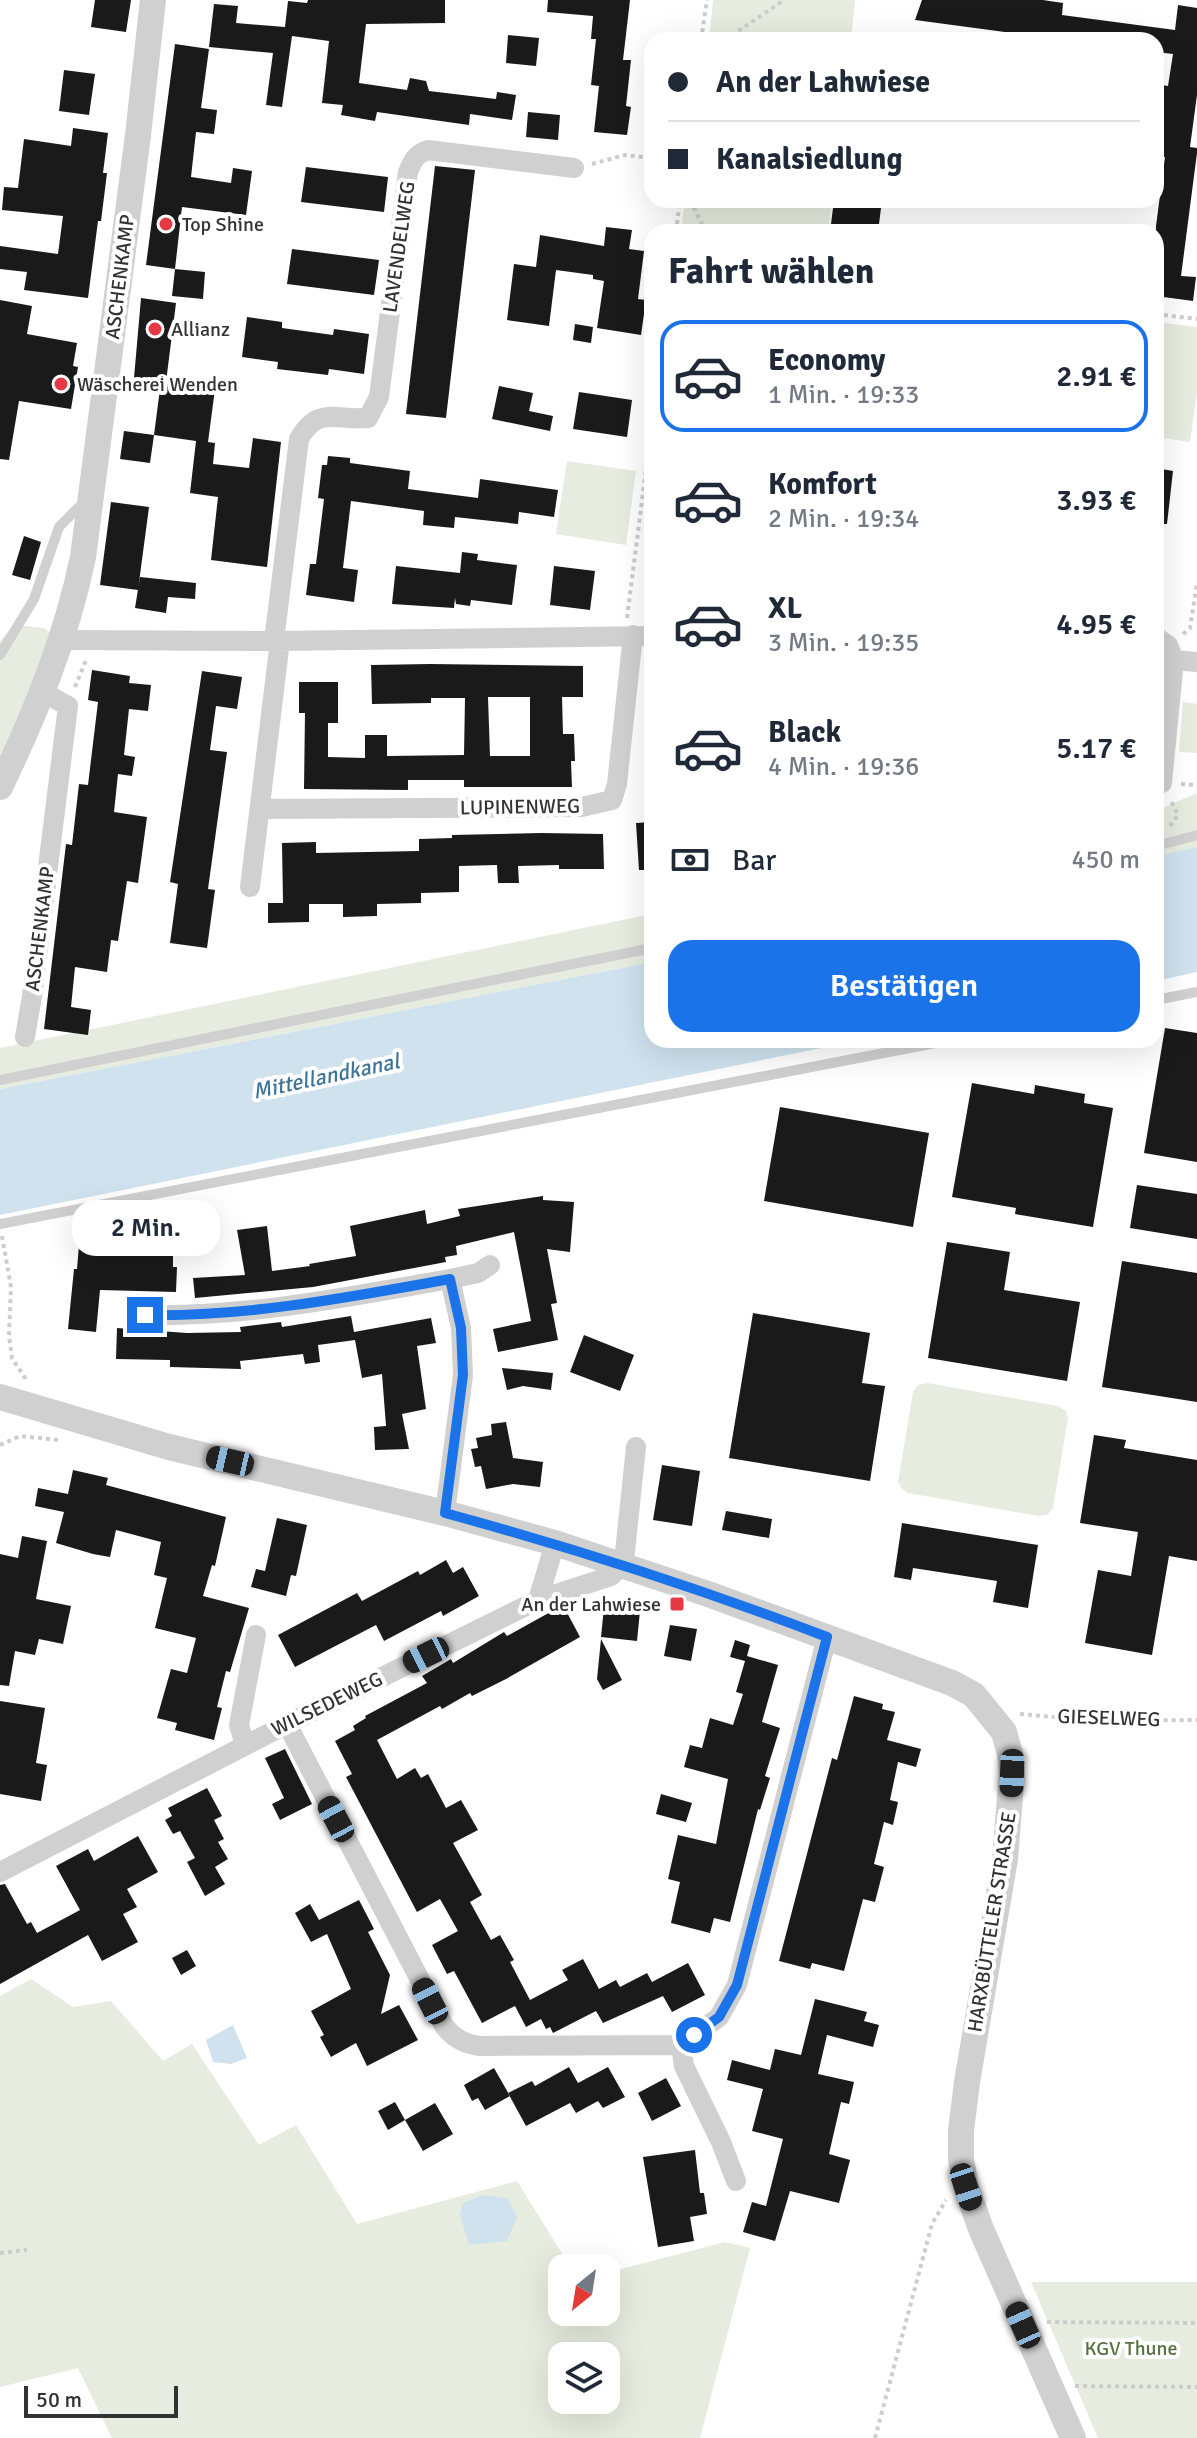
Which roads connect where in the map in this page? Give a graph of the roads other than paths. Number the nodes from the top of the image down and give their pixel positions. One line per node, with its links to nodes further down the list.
1 (153, 0): 3 (street, ASCHENKAMP)
2 (574, 168): 6 (street, LAVENDELWEG)
3 (91, 495): 5 (street, ASCHENKAMP); 8 (lane)
4 (637, 636): 6 (street); 13 (street, LUPINENWEG)
5 (63, 640): 6 (street); 10 (street, ASCHENKAMP)
6 (277, 641): 13 (street)
7 (1166, 647): 9 (street); 11 (street)
8 (0, 655)
9 (1197, 662)
10 (43, 692): 12 (street, ASCHENKAMP); 20 (street, ASCHENKAMP)
11 (1164, 715)
12 (0, 787)
13 (261, 809): 16 (street)
14 (1197, 835): 15 (lane)
15 (1164, 844)
16 (250, 887)
17 (644, 950): 22 (lane)
18 (1197, 992): 19 (lane)
19 (1164, 998)
20 (25, 1037)
21 (910, 1048): 23 (lane)
22 (0, 1080)
23 (0, 1224)
24 (490, 1265): 25 (street)
25 (450, 1279): 26 (street); 29 (street)
26 (145, 1315)
27 (0, 1397): 29 (street, HARXBÜTTELER STRASSE)
28 (636, 1447): 31 (street)
29 (445, 1513): 30 (street, HARXBÜTTELER STRASSE)
30 (555, 1543): 31 (street, HARXBÜTTELER STRASSE); 32 (street)
31 (621, 1566): 32 (street, WILSEDEWEG); 34 (street, HARXBÜTTELER STRASSE)
32 (538, 1600): 35 (street, WILSEDEWEG)
33 (256, 1635): 36 (street, WILSEDEWEG)
34 (827, 1637): 38 (street); 40 (street, HARXBÜTTELER STRASSE)
35 (287, 1724): 36 (street, WILSEDEWEG); 38 (street)
36 (245, 1745): 37 (street, WILSEDEWEG)
37 (0, 1872)
38 (681, 2045): 39 (street)
39 (736, 2181)
40 (1073, 2438)

